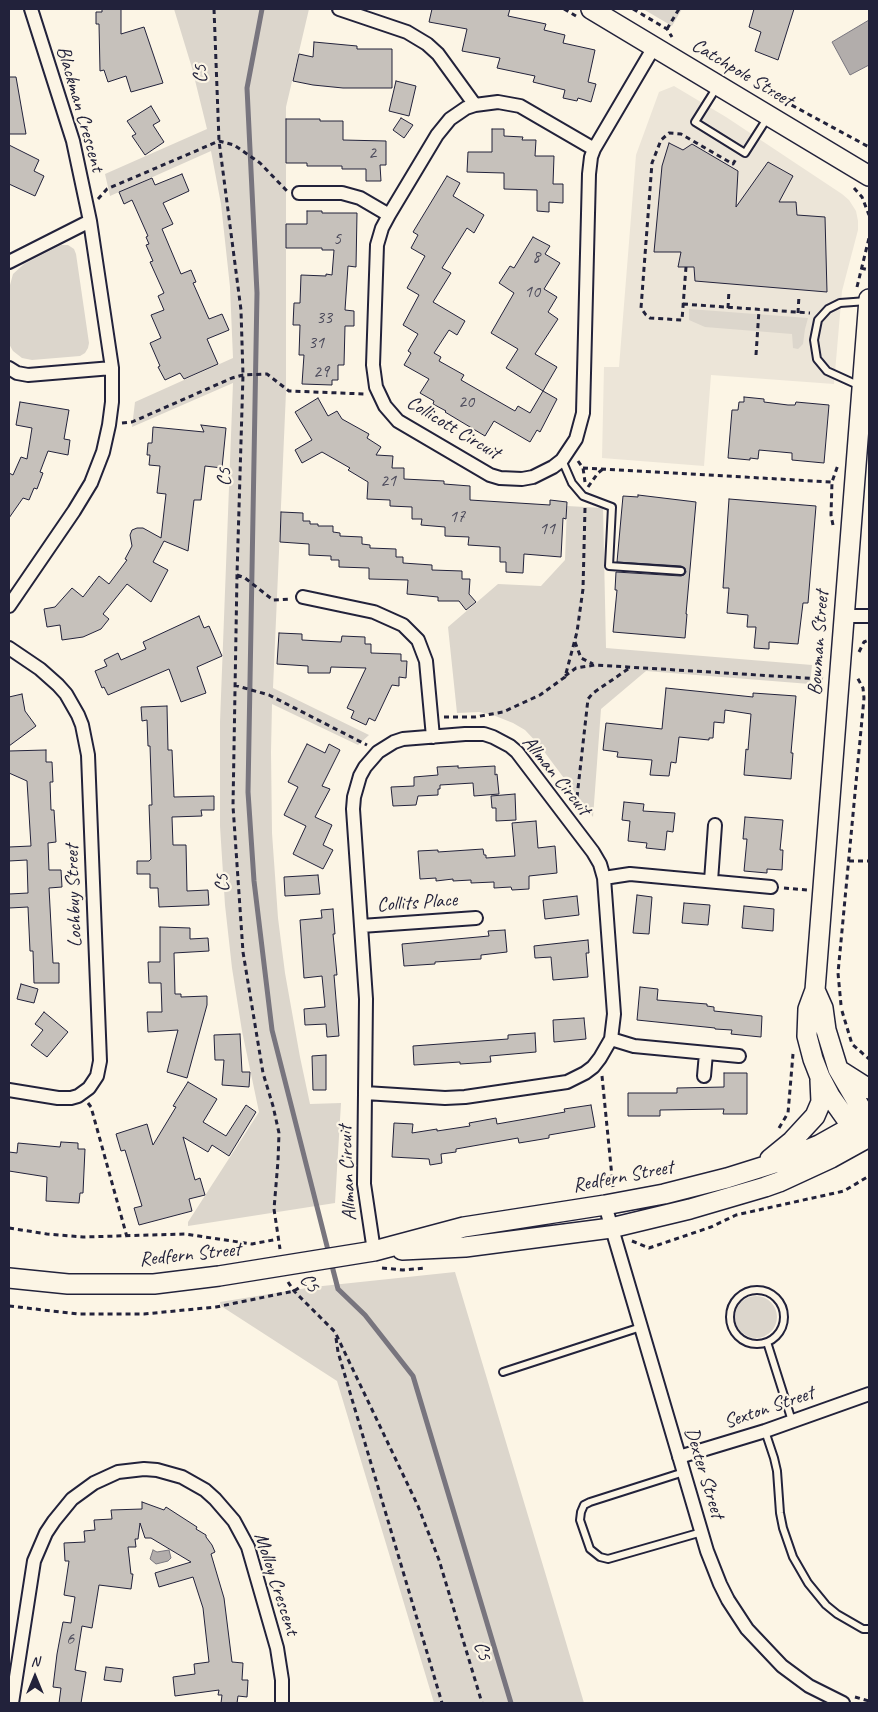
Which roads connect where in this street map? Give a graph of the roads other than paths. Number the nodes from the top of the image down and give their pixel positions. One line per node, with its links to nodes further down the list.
1 (31, 9): 12 (street, Blackman Crescent)
2 (339, 9): 6 (street)
3 (591, 9): 4 (main road, Catchpole Street)
4 (654, 46): 5 (main road, Catchpole Street); 8 (street, Collicott Circuit)
5 (718, 85): 7 (main road, Catchpole Street); 7 (lane)
6 (475, 105): 8 (street, Collicott Circuit); 11 (street, Collicott Circuit)
7 (768, 116): 9 (main road, Catchpole Street)
8 (594, 149): 18 (street, Collicott Circuit)
9 (869, 176)
10 (299, 193): 11 (street)
11 (390, 215): 18 (street, Collicott Circuit)
12 (89, 216): 13 (street); 16 (street, Blackman Crescent)
13 (9, 262)
14 (869, 310): 17 (main road, Bowman Street); 17 (lane)
15 (9, 368): 16 (street)
16 (112, 368): 21 (street, Blackman Crescent)
17 (862, 387): 22 (main road, Bowman Street)
18 (562, 460): 19 (lane)
19 (681, 571)
20 (303, 597): 25 (street)
21 (9, 606)
22 (844, 616): 23 (street); 32 (main road, Bowman Street)
23 (869, 616)
24 (9, 648): 40 (street, Lochbuy Street)
25 (433, 737): 27 (street, Allman Circuit); 31 (street, Allman Circuit)
26 (715, 825): 28 (street)
27 (604, 878): 28 (street); 33 (street, Allman Circuit)
28 (711, 881): 29 (street)
29 (771, 887)
30 (476, 918): 31 (street, Collits Place)
31 (361, 926): 41 (street, Allman Circuit)
32 (815, 990): 36 (main road, Bowman Street); 38 (main road, Bowman Street)
33 (611, 1039): 34 (street); 41 (street, Allman Circuit)
34 (706, 1053): 35 (street); 37 (street)
35 (739, 1056)
36 (838, 1069): 39 (main road); 42 (main road, Bowman Street)
37 (704, 1076)
38 (820, 1077): 42 (main road, Bowman Street); 43 (main road)
39 (869, 1089)
40 (9, 1090)
41 (365, 1093): 46 (street, Allman Circuit)
42 (866, 1126): 43 (main road, Redfern Street); 45 (main road, Redfern Street)
43 (727, 1178): 44 (main road, Redfern Street)
44 (609, 1198): 45 (street, Dexter Street); 46 (main road, Redfern Street)
45 (611, 1228): 46 (main road, Redfern Street); 48 (street, Dexter Street)
46 (374, 1251): 47 (main road, Redfern Street)
47 (9, 1278)
48 (641, 1328): 50 (lane); 54 (street, Dexter Street)
49 (767, 1342): 49 (lane); 52 (lane)
50 (503, 1372)
51 (869, 1394): 52 (street, Sexton Street)
52 (792, 1421): 53 (street, Sexton Street)
53 (765, 1431): 54 (street, Sexton Street); 57 (lane)
54 (679, 1456): 55 (street, Dexter Street)
55 (684, 1472): 56 (street, Dexter Street); 56 (lane)
56 (702, 1532): 58 (street, Dexter Street)
57 (869, 1629)
58 (847, 1699)
59 (12, 1703): 60 (street, Molloy Crescent)
60 (282, 1703)

